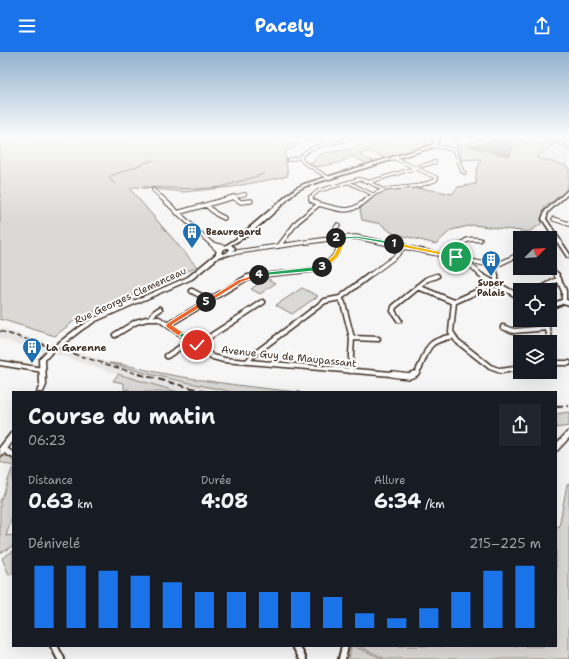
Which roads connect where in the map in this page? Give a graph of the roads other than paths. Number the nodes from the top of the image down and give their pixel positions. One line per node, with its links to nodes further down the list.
1 (307, 164): 8 (street)
2 (373, 164): 8 (street, Rue Georges Clemenceau)
3 (407, 164): 6 (street)
4 (427, 164): 6 (street)
5 (459, 164): 7 (street)
6 (415, 168): 10 (street); 12 (street)
7 (465, 173)
8 (329, 178): 30 (street, Rue Georges Clemenceau)
9 (348, 182): 10 (street); 15 (street); 18 (street)
10 (369, 182): 12 (street)
11 (153, 190): 20 (street)
12 (383, 190): 15 (street)
13 (569, 191): 34 (street)
14 (245, 194): 16 (street)
15 (372, 194): 18 (street)
16 (233, 197): 17 (street); 19 (street)
17 (251, 200)
18 (319, 204): 28 (street)
19 (206, 205): 20 (street); 21 (street)
20 (177, 213): 27 (street)
21 (224, 218)
22 (554, 218): 23 (street)
23 (569, 224)
24 (338, 225): 25 (street)
25 (336, 238): 28 (street); 29 (street); 46 (street)
26 (480, 240): 32 (street)
27 (210, 244): 30 (street); 31 (street)
28 (279, 246): 30 (street)
29 (405, 246): 32 (street); 45 (street)
30 (229, 248): 31 (street, Rue Georges Clemenceau); 31 (street, Rue Georges Clemenceau)
31 (220, 253): 65 (street, Rue Georges Clemenceau)
32 (456, 257): 35 (street)
33 (513, 257): 36 (street)
34 (569, 257)
35 (465, 260): 36 (street); 40 (street)
36 (495, 266): 40 (street)
37 (556, 275): 39 (street)
38 (437, 276): 42 (street)
39 (559, 279): 41 (street); 47 (street)
40 (496, 283): 44 (street); 49 (street)
41 (552, 283)
42 (418, 287): 49 (street); 54 (street)
43 (192, 291): 46 (street)
44 (513, 293)
45 (340, 298): 61 (street); 68 (street)
46 (209, 300): 55 (street)
47 (564, 301): 50 (street); 51 (street)
48 (263, 302): 64 (street)
49 (454, 302): 60 (street)
50 (557, 304)
51 (569, 304)
52 (160, 309): 53 (street)
53 (151, 318): 55 (street, Avenue Guy de Maupassant); 58 (street)
54 (399, 320)
55 (168, 325): 63 (street, Avenue Guy de Maupassant)
56 (503, 327): 57 (street)
57 (548, 328): 59 (street)
58 (115, 335)
59 (549, 335)
60 (453, 336): 72 (street); 74 (street, Avenue Guy de Maupassant)
61 (352, 338): 62 (street); 74 (street)
62 (378, 340)
63 (190, 341): 64 (street, Avenue Guy de Maupassant); 67 (street)
64 (197, 345): 68 (street, Avenue Guy de Maupassant)
65 (56, 347)
66 (49, 352): 73 (street)
67 (167, 356)
68 (247, 362): 74 (street, Avenue Guy de Maupassant)
69 (0, 363): 73 (street)
70 (557, 363): 71 (street)
71 (569, 363)
72 (513, 369)
73 (43, 370): 75 (street)
74 (350, 371)
75 (40, 391)
76 (569, 434): 78 (street)
77 (12, 436): 79 (street)
78 (557, 447)
79 (2, 449): 80 (street)
80 (12, 454)
81 (55, 647): 84 (street)
82 (297, 647): 85 (street)
83 (344, 647): 86 (street)
84 (61, 659)
85 (303, 659)
86 (342, 659)

